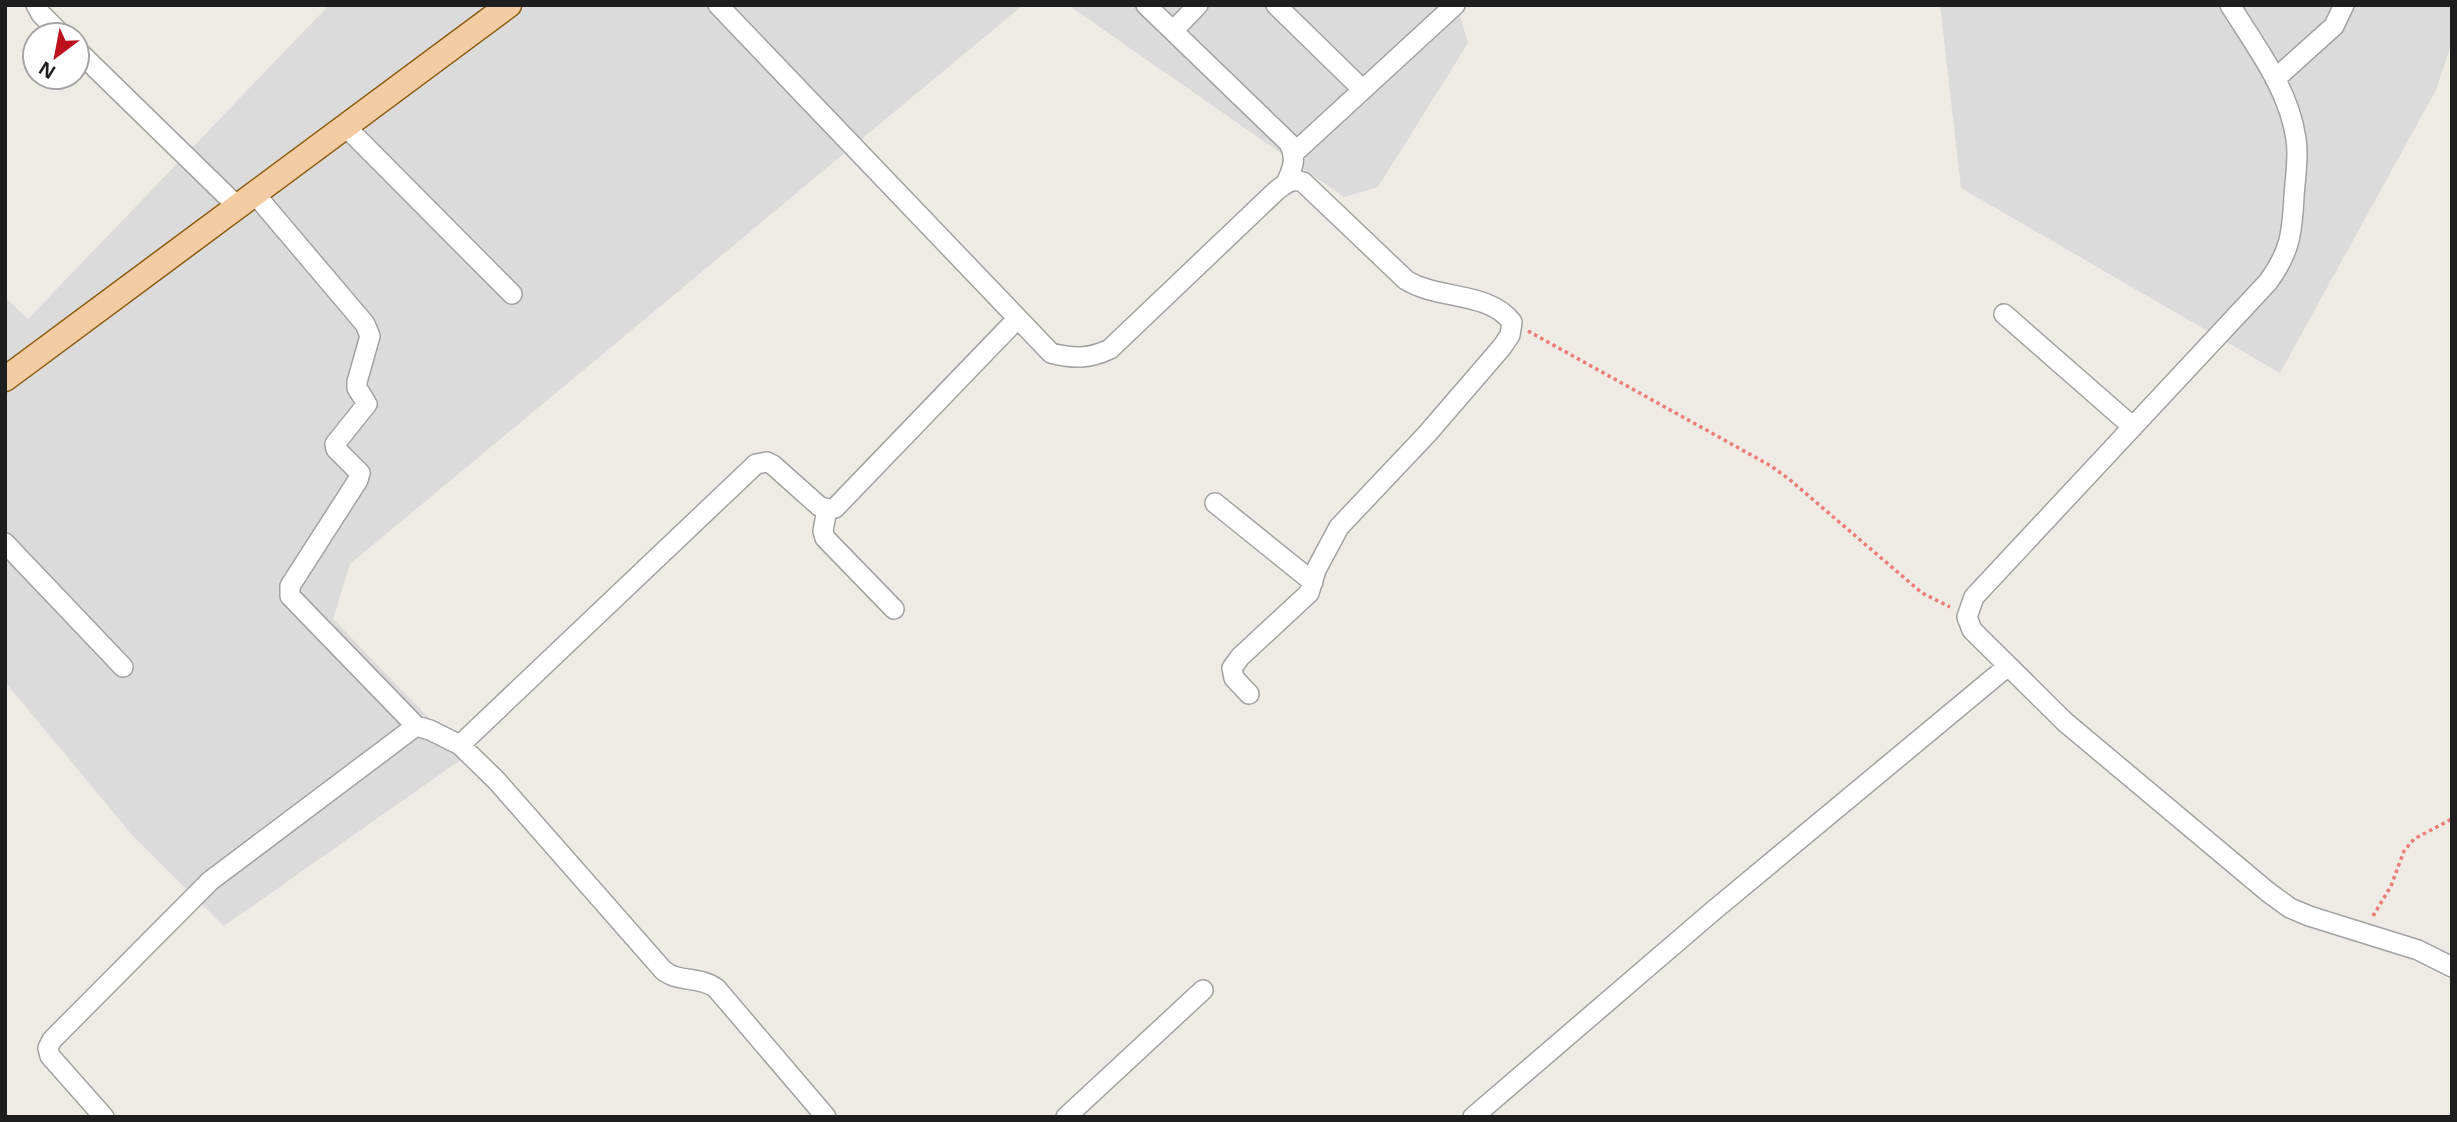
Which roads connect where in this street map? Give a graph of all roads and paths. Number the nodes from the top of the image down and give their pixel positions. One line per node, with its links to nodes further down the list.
1 (36, 5): 10 (street)
2 (509, 5): 15 (main road)
3 (718, 5): 21 (street)
4 (1146, 5): 11 (street)
5 (1198, 5): 11 (street)
6 (1276, 5): 14 (street)
7 (1455, 5): 14 (street)
8 (2230, 5): 13 (street)
9 (2344, 5): 13 (street)
10 (48, 21)
11 (1173, 31): 16 (street)
12 (91, 62): 18 (street)
13 (2275, 79): 24 (street)
14 (1362, 89): 16 (street)
15 (345, 126): 18 (main road); 19 (street)
16 (1294, 153): 17 (street)
17 (1286, 183): 21 (street); 22 (street)
18 (246, 200): 23 (main road); 34 (street)
19 (512, 294)
20 (2004, 314): 24 (street)
21 (1017, 319): 26 (street)
22 (1512, 322): 28 (street); 29 (path)
23 (5, 379)
24 (2133, 426): 29 (street)
25 (1215, 503): 28 (street)
26 (827, 509): 30 (street); 35 (street)
27 (5, 542): 32 (street)
28 (1313, 582): 33 (street)
29 (1969, 605): 31 (street)
30 (894, 609)
31 (2008, 666): 37 (street); 43 (street)
32 (122, 667)
33 (1249, 694)
34 (416, 726): 35 (street); 40 (street)
35 (460, 745): 41 (street)
36 (2452, 819): 37 (path)
37 (2362, 932): 38 (street)
38 (2452, 967)
39 (1203, 990): 42 (street)
40 (104, 1117)
41 (826, 1117)
42 (1066, 1117)
43 (1472, 1117)

